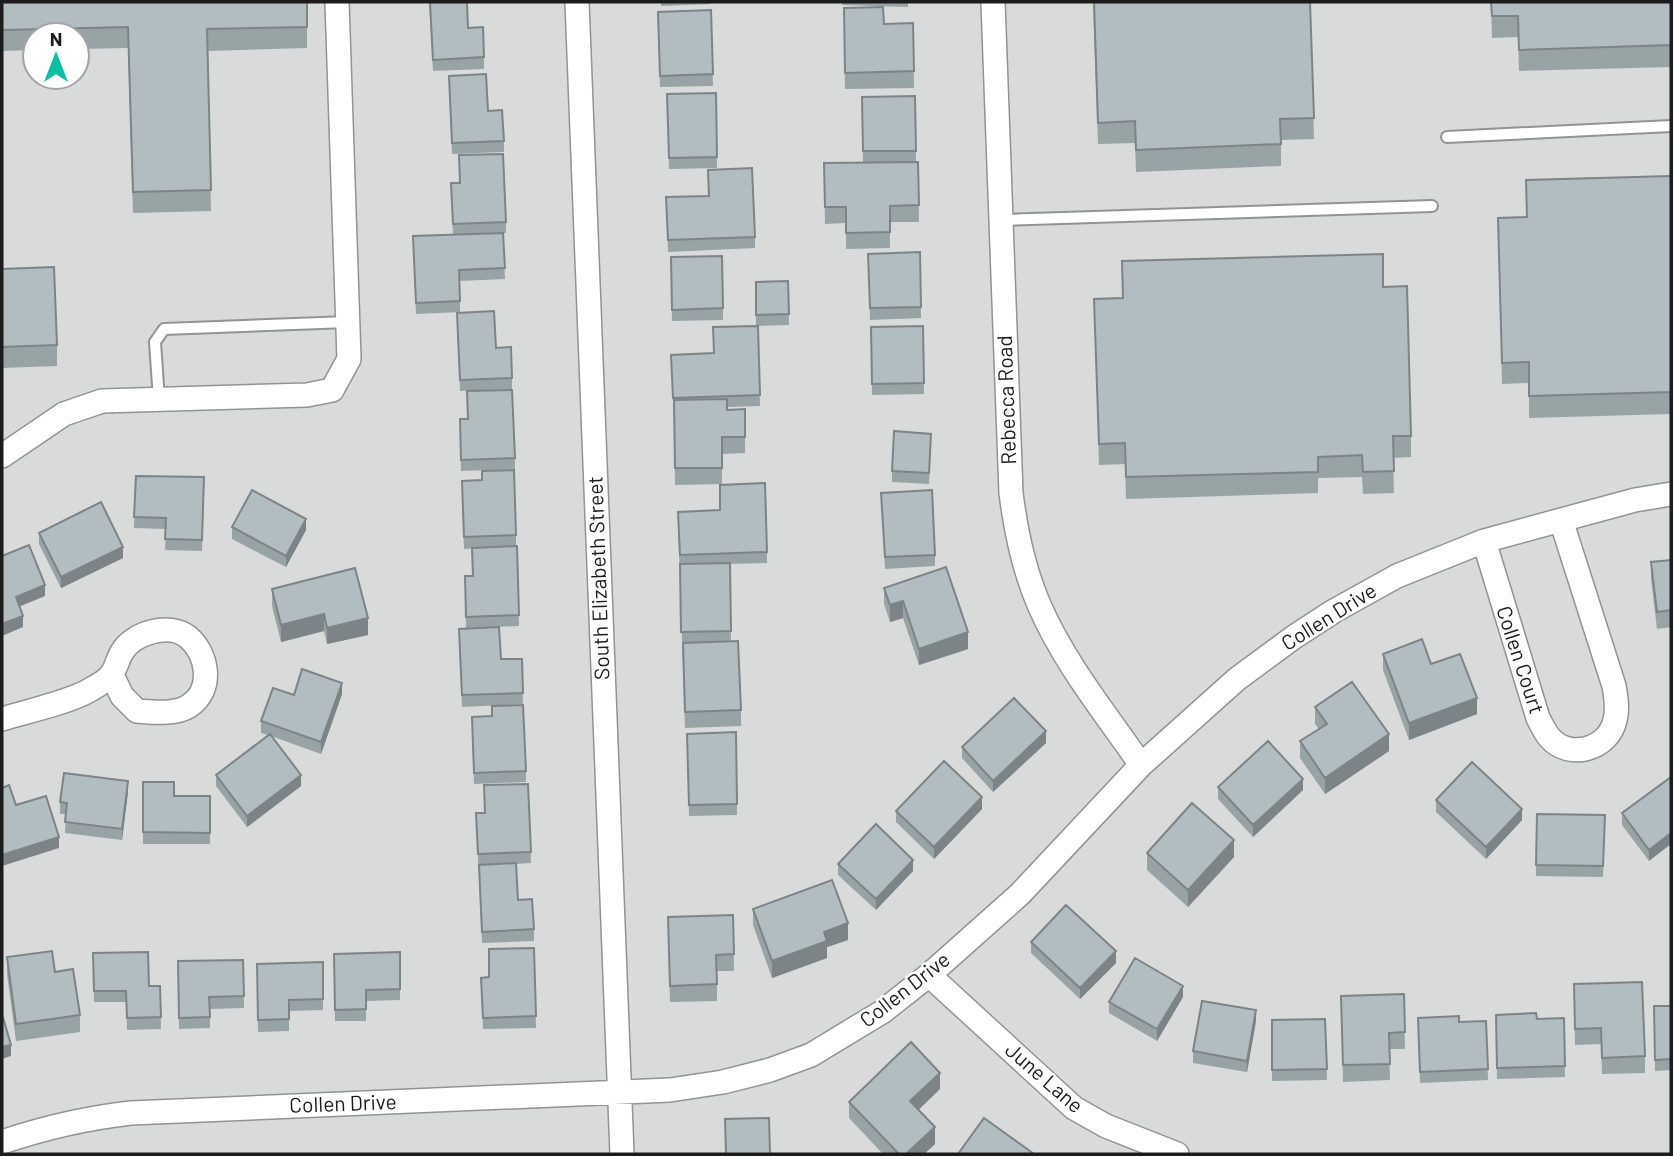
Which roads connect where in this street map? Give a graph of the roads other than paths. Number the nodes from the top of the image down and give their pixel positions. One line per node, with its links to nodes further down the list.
1 (337, 2): 8 (street)
2 (577, 2): 18 (street, South Elizabeth Street)
3 (993, 2): 7 (street, Rebecca Road)
4 (1671, 126): 5 (lane)
5 (1447, 137)
6 (1432, 206): 7 (lane)
7 (1000, 220): 16 (street, Rebecca Road)
8 (348, 323): 9 (street); 9 (lane)
9 (159, 400): 10 (street)
10 (2, 456)
11 (1671, 495): 12 (street, Collen Drive)
12 (1561, 520): 13 (street, Collen Drive); 13 (street, Collen Court)
13 (1484, 541): 16 (street, Collen Drive)
14 (112, 675): 15 (street)
15 (2, 719)
16 (1141, 765): 17 (street, Collen Drive)
17 (929, 975): 18 (street, Collen Drive); 21 (street, June Lane)
18 (620, 1092): 19 (street, Collen Drive); 20 (street, South Elizabeth Street)
19 (2, 1142)
20 (622, 1154)
21 (1177, 1154)

